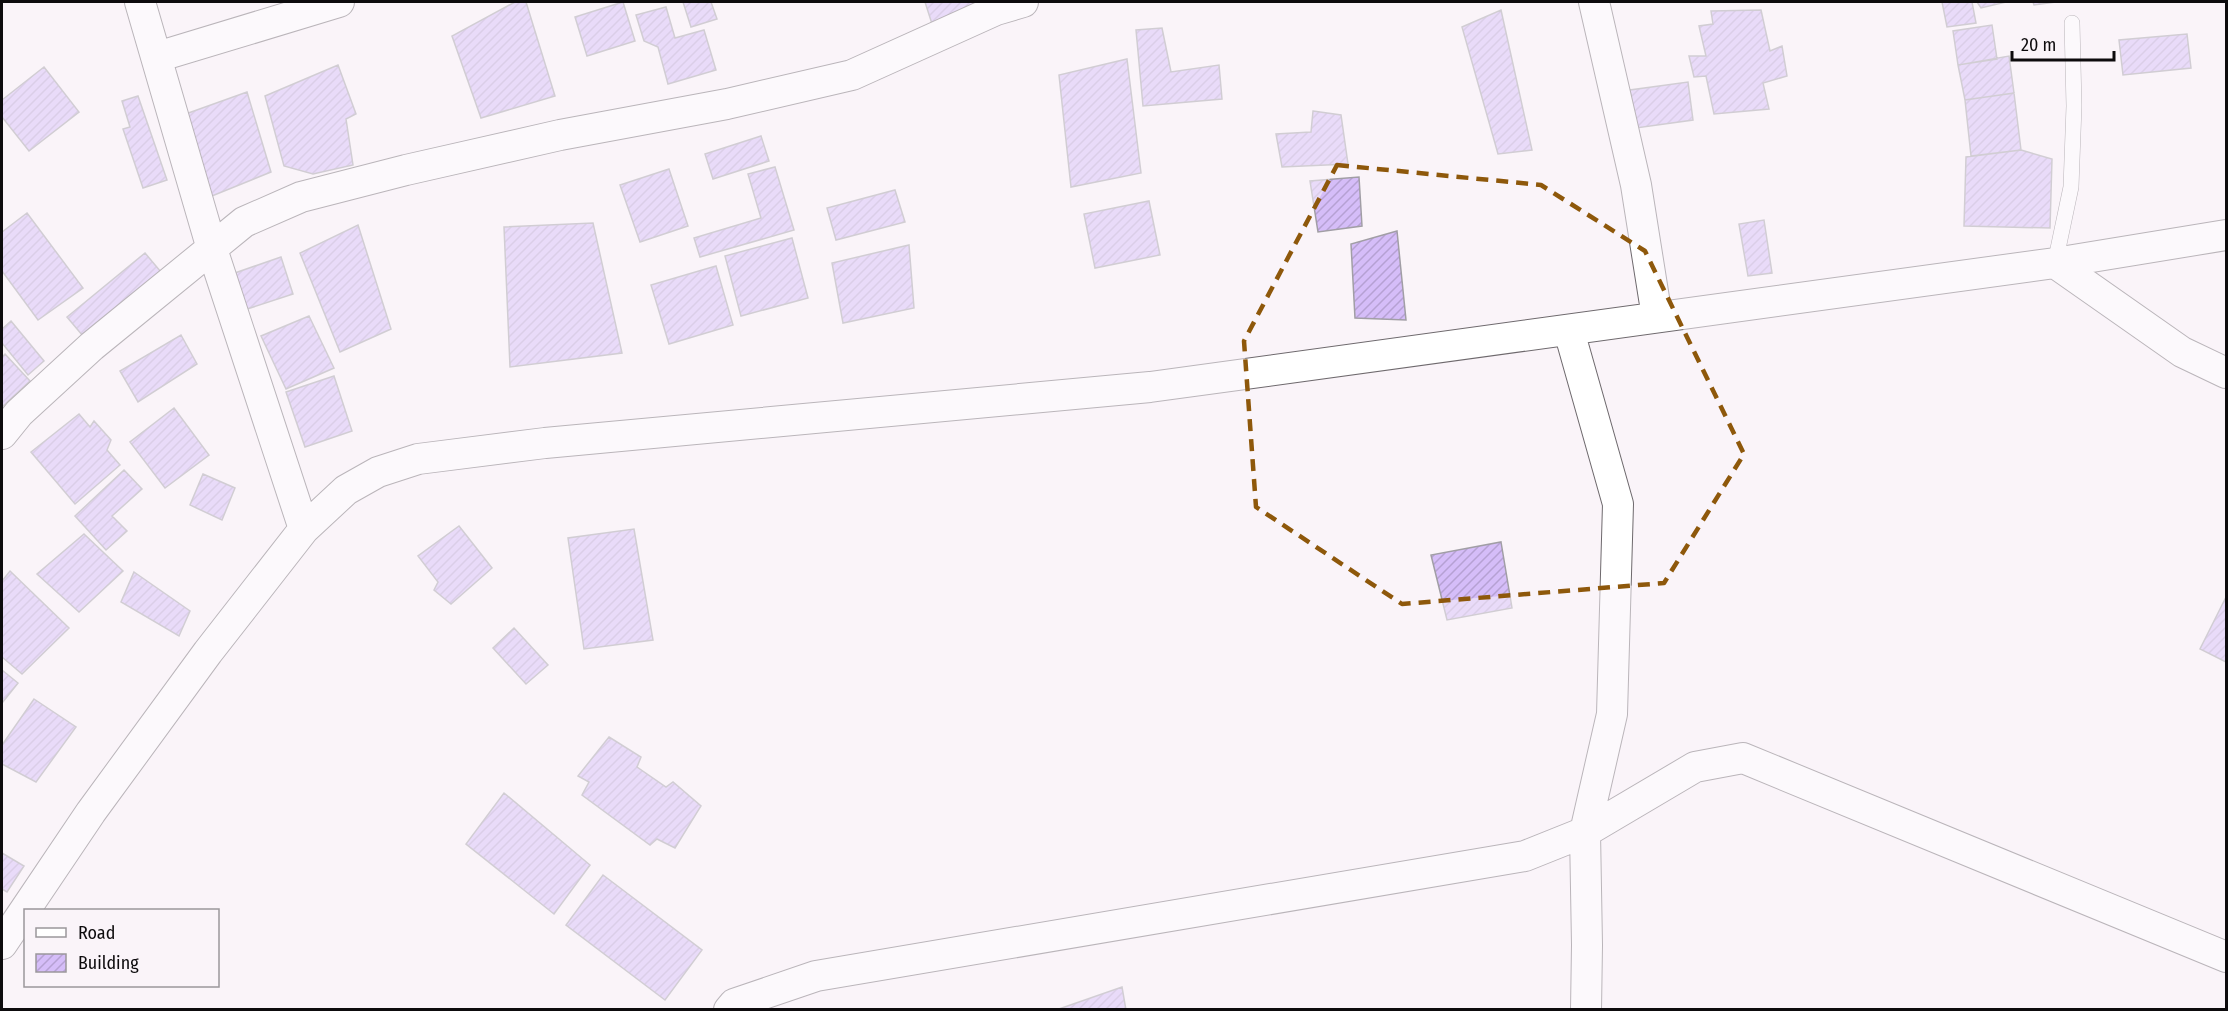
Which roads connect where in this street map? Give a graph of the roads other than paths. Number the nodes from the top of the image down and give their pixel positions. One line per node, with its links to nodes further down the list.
1 (140, 2): 6 (street)
2 (339, 2): 6 (street)
3 (1023, 2): 8 (street)
4 (1594, 2): 10 (street)
5 (2072, 23): 9 (lane)
6 (157, 57): 8 (street)
7 (2226, 236): 9 (street)
8 (212, 249): 13 (street); 14 (street)
9 (2055, 262): 10 (street); 12 (street)
10 (1657, 317): 11 (street)
11 (1569, 331): 14 (street); 15 (street)
12 (2226, 374)
13 (2, 434)
14 (303, 529): 16 (street)
15 (1585, 832): 19 (street); 20 (street); 21 (street)
16 (26, 909)
17 (24, 911): 18 (street)
18 (2, 944)
19 (2226, 957)
20 (729, 1010)
21 (1586, 1010)

